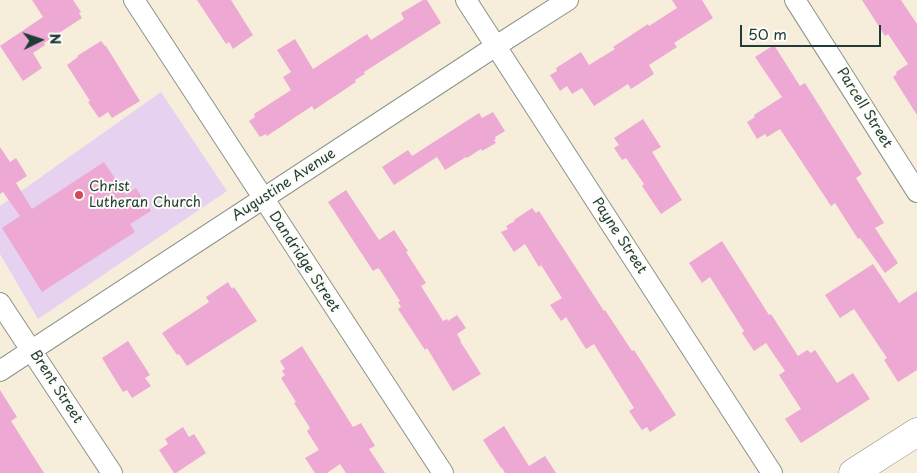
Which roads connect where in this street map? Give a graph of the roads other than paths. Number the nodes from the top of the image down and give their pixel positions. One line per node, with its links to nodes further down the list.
1 (134, 0): 7 (street, Dandridge Street)
2 (466, 0): 5 (street, Payne Street)
3 (568, 0): 5 (street, Augustine Avenue)
4 (795, 0): 6 (street, Parcell Street)
5 (496, 46): 7 (street, Augustine Avenue); 14 (street, Payne Street)
6 (917, 192)
7 (263, 199): 9 (street, Augustine Avenue); 13 (street, Dandridge Street)
8 (0, 302): 9 (street, Brent Street)
9 (32, 350): 10 (street, Augustine Avenue); 12 (street, Brent Street)
10 (0, 371)
11 (917, 432): 15 (street)
12 (112, 473)
13 (443, 473)
14 (772, 473)
15 (853, 473)

